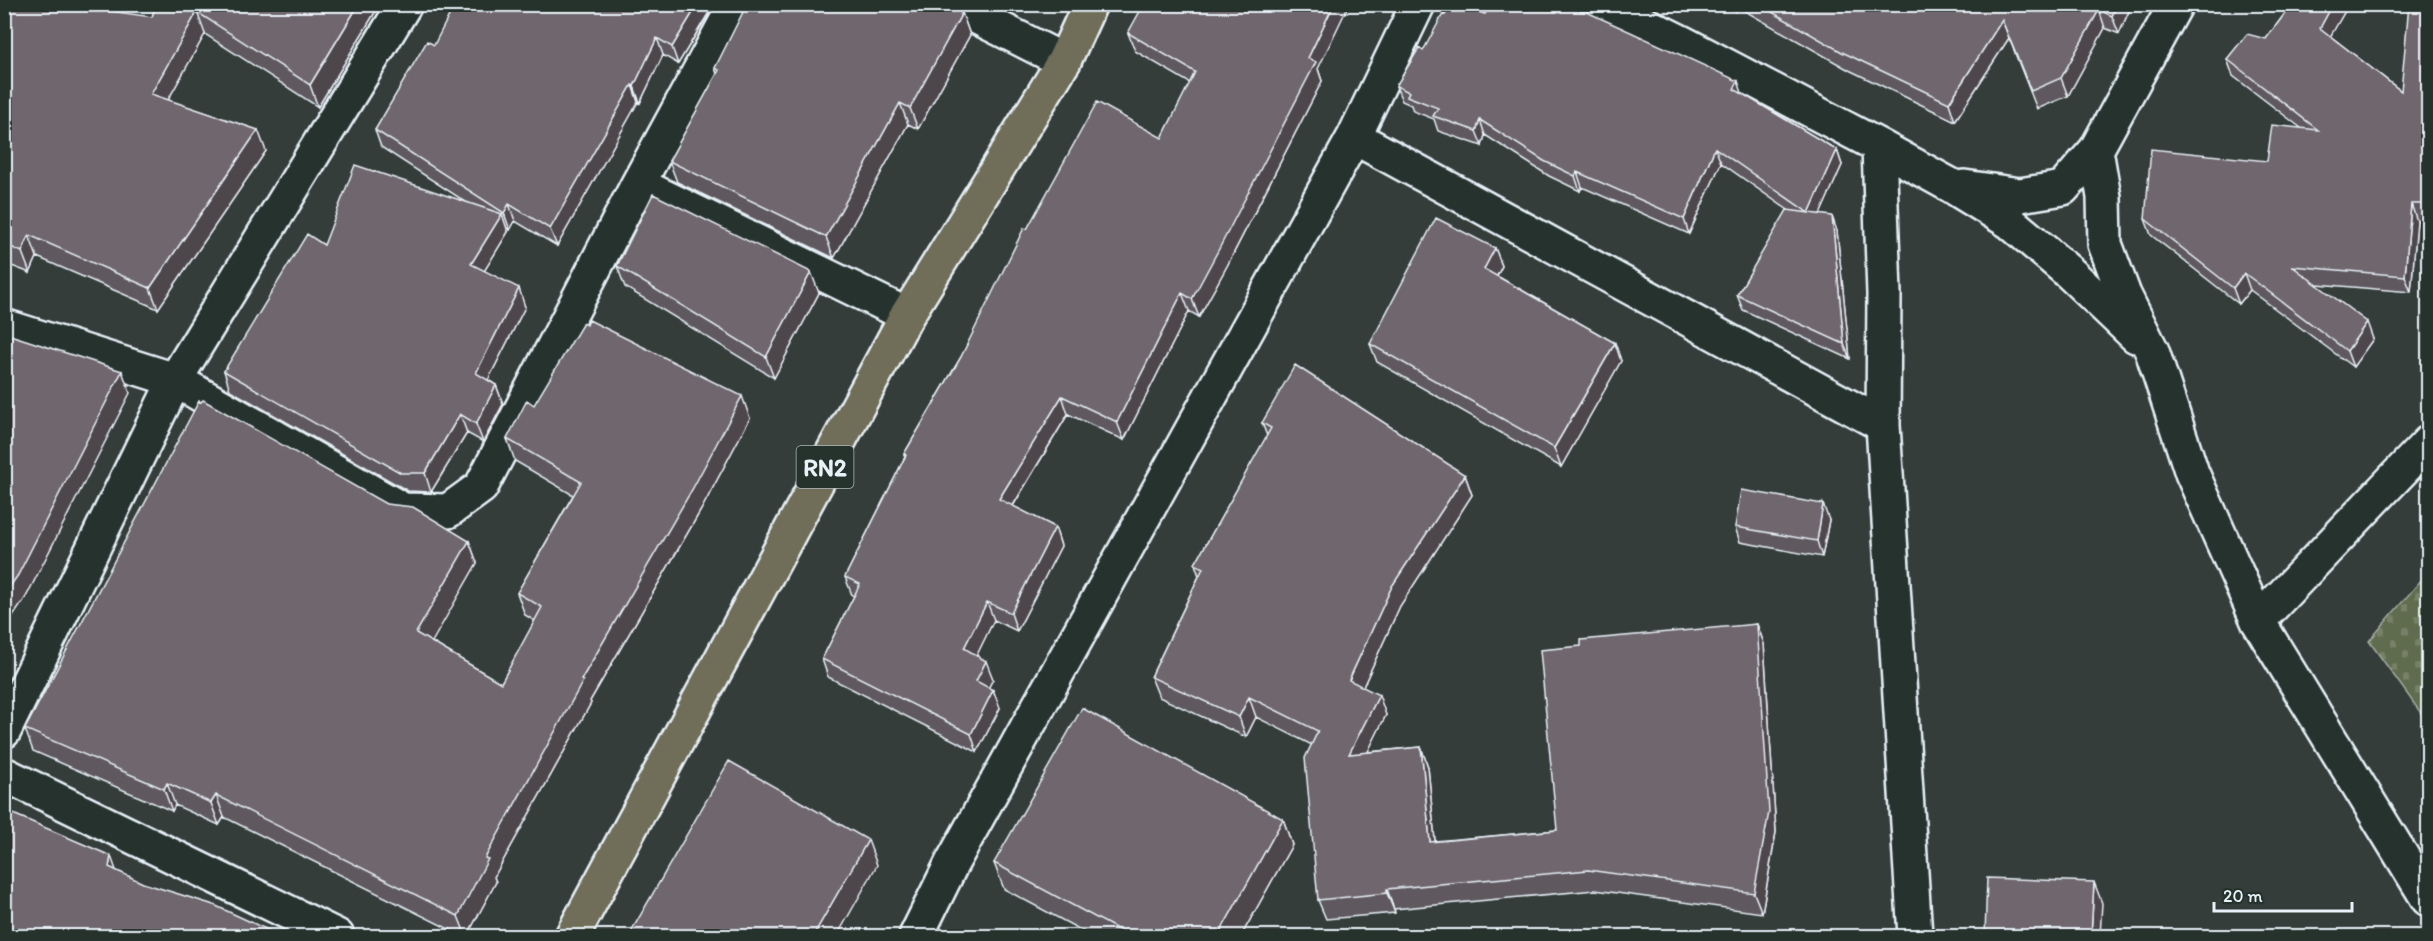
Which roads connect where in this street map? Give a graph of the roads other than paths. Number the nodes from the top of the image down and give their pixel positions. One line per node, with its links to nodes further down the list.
1 (405, 4): 17 (street)
2 (736, 4): 12 (street)
3 (951, 4): 8 (street)
4 (1090, 4): 8 (highway, RN2)
5 (1418, 4): 9 (street)
6 (1604, 4): 10 (street)
7 (2176, 4): 11 (street)
8 (1064, 61): 14 (highway, RN2)
9 (1354, 137): 18 (street); 26 (street)
10 (1879, 147): 13 (street); 18 (street)
11 (2096, 150): 13 (street); 16 (street)
12 (638, 184): 14 (street); 17 (street)
13 (1950, 185): 16 (street)
14 (907, 315): 25 (highway, RN2)
15 (4, 326): 17 (street)
16 (2152, 351): 20 (street)
17 (175, 380): 21 (street)
18 (1883, 425): 27 (street)
19 (2428, 443): 20 (street)
20 (2258, 621): 23 (street)
21 (4, 731)
22 (4, 774): 24 (street)
23 (2428, 899)
24 (337, 936)
25 (572, 936)
26 (916, 936)
27 (1910, 936)

